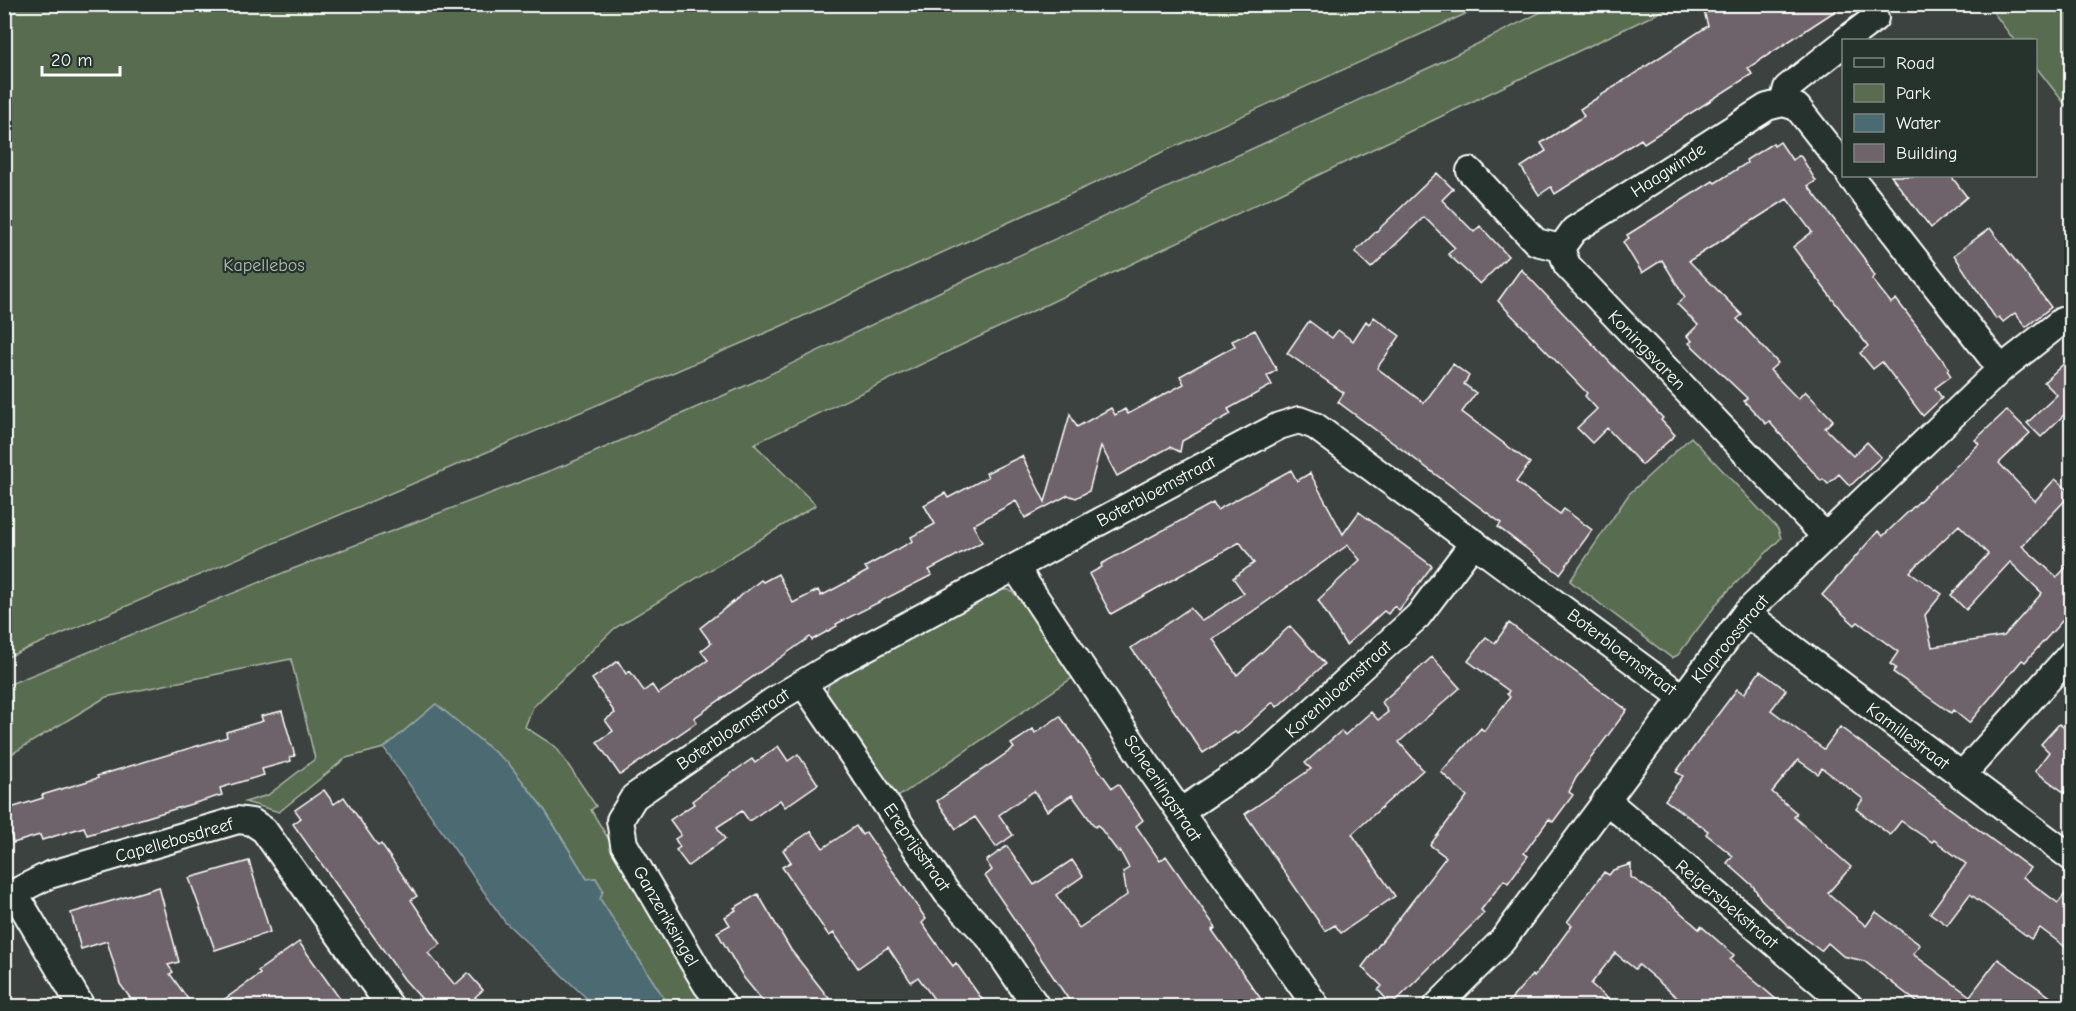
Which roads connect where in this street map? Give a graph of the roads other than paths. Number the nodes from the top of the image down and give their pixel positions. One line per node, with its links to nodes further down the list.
1 (1875, 18): 2 (street)
2 (1849, 39)
3 (1842, 44): 4 (street)
4 (1783, 103): 5 (street); 8 (street, Haagwinde)
5 (1842, 164)
6 (1470, 171): 8 (street)
7 (1851, 177): 10 (street)
8 (1561, 248): 11 (street, Koningsvaren)
9 (2072, 318): 10 (street, Klaproosstraat)
10 (2001, 369): 11 (street, Klaproosstraat)
11 (1826, 537): 14 (street, Klaproosstraat)
12 (1474, 542): 13 (street, Boterbloemstraat); 17 (street, Boterbloemstraat); 20 (street, Korenbloemstraat)
13 (1015, 567): 16 (street, Boterbloemstraat); 20 (street, Scheerlingstraat)
14 (1746, 613): 17 (street, Klaproosstraat); 18 (street, Kamillestraat)
15 (2072, 653): 18 (street)
16 (803, 683): 21 (street, Boterbloemstraat); 27 (street, Ereprijsstraat)
17 (1682, 697): 19 (street, Klaproosstraat)
18 (1961, 776): 22 (street, Kamillestraat)
19 (1606, 800): 29 (street, Klaproosstraat); 30 (street, Reigersbekstraat)
20 (1180, 812): 28 (street, Scheerlingstraat)
21 (620, 820): 26 (street, Ganzeriksingel)
22 (2072, 858)
23 (9, 895): 24 (street); 25 (street, Capellebosdreef)
24 (81, 1006)
25 (390, 1006)
26 (723, 1006)
27 (1036, 1006)
28 (1317, 1006)
29 (1437, 1006)
30 (1849, 1006)

